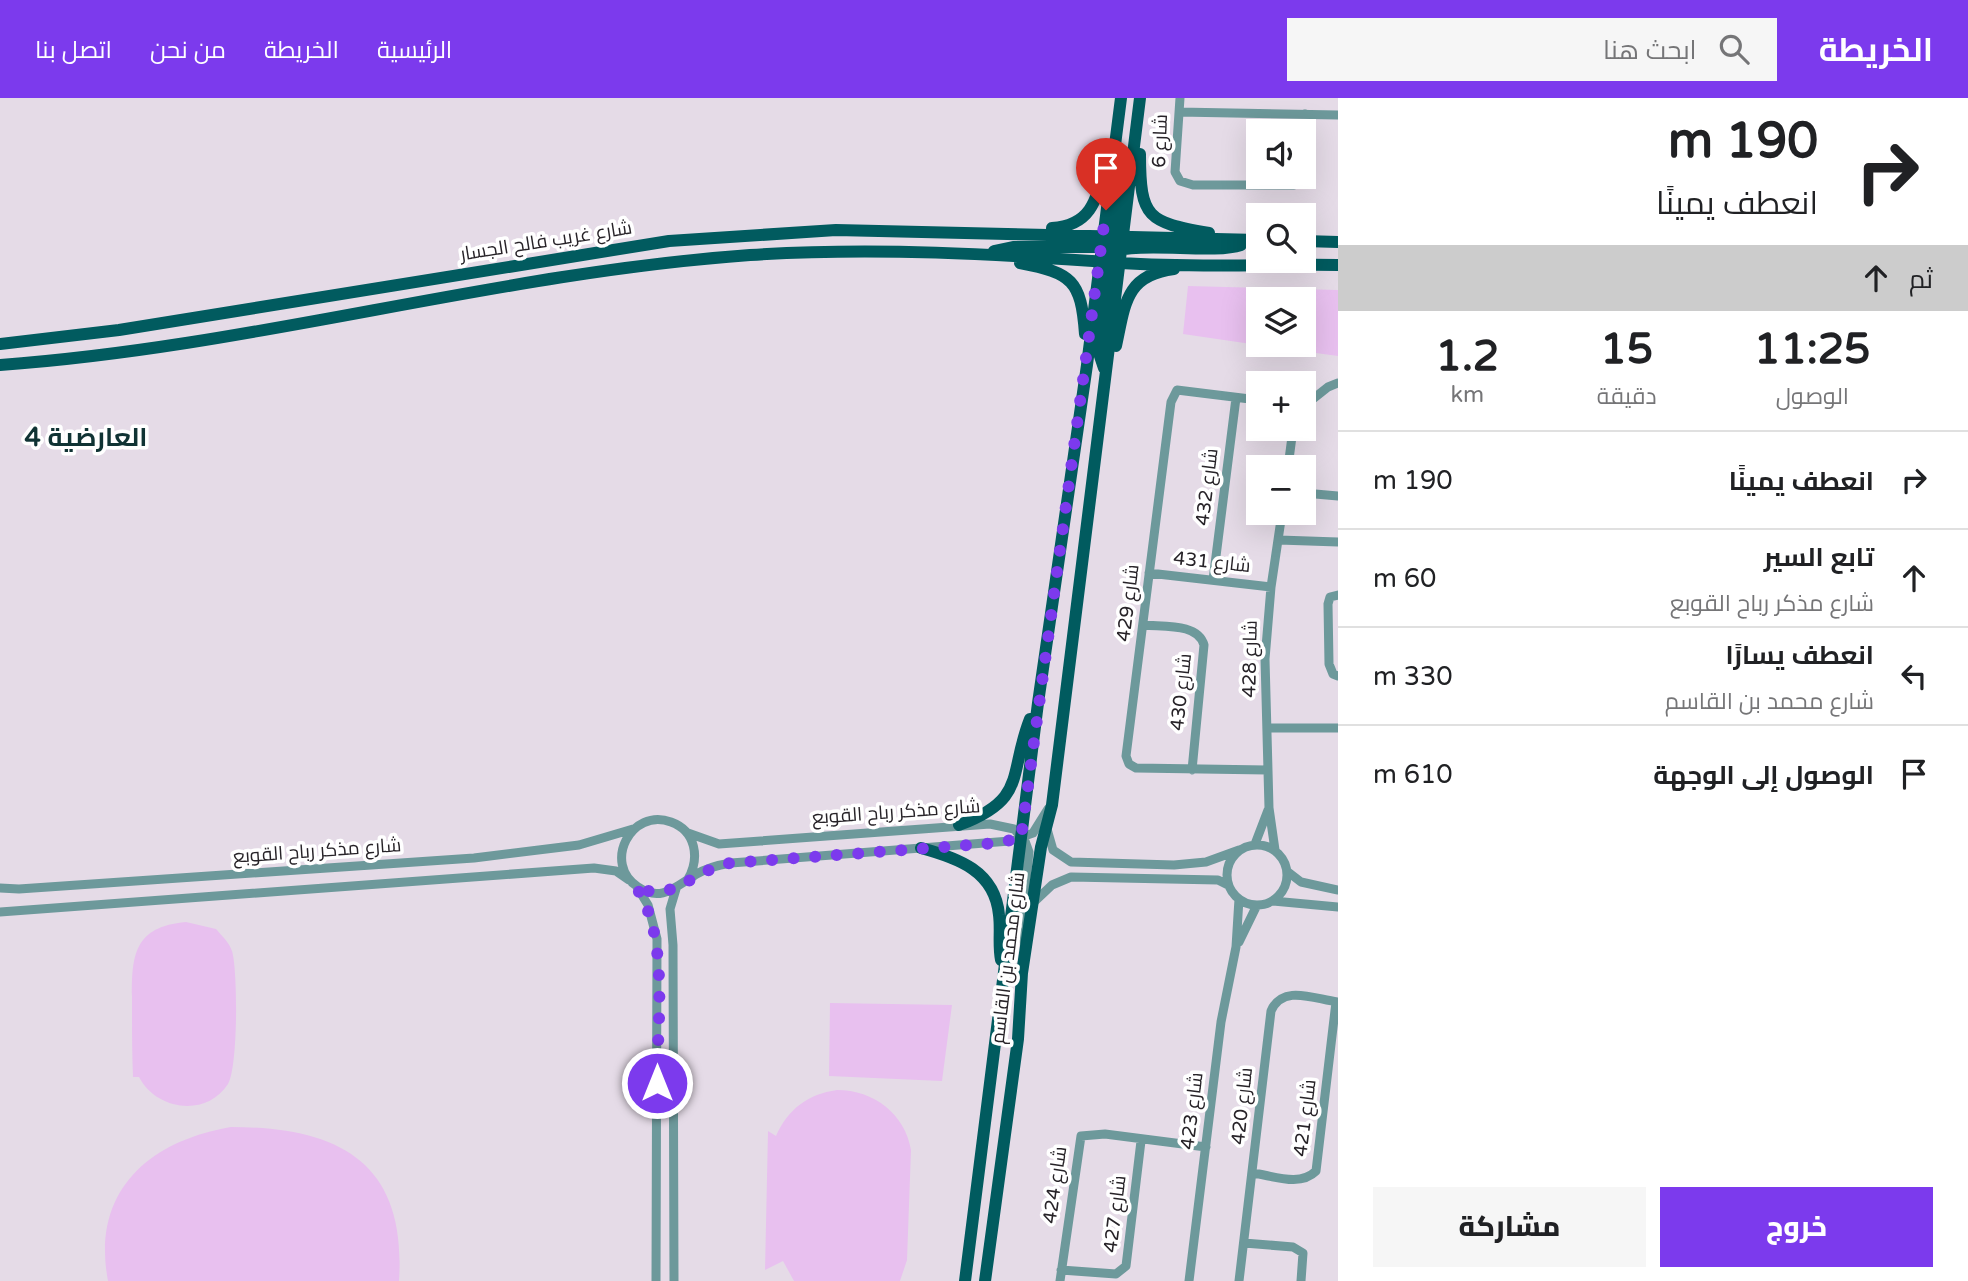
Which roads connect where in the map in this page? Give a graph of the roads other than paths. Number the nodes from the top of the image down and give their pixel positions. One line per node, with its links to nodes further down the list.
1 (1121, 98): 4 (main road, شارع محمد بن القاسم)
2 (1180, 98): 5 (street, شارع 6)
3 (1140, 101): 12 (main road); 15 (main road, شارع محمد بن القاسم)
4 (1119, 112): 10 (main road); 15 (main road, شارع محمد بن القاسم)
5 (1179, 112): 6 (street); 9 (street, شارع 6)
6 (1304, 114): 7 (street); 8 (street, شارع 6)
7 (1338, 115)
8 (1304, 119)
9 (1246, 185)
10 (985, 233): 15 (main road, شارع غريب فالح الجسار); 19 (main road, شارع غريب فالح الجسار)
11 (1338, 233): 13 (street)
12 (1246, 238)
13 (1332, 241)
14 (1246, 242): 15 (main road)
15 (1112, 248): 16 (main road); 17 (main road); 21 (main road, شارع محمد بن القاسم); 23 (main road, شارع محمد بن القاسم)
16 (982, 255): 20 (main road, شارع غريب فالح الجسار); 21 (main road)
17 (1223, 264): 18 (main road); 23 (main road)
18 (1338, 265)
19 (0, 344)
20 (0, 365)
21 (1087, 365): 38 (main road, شارع محمد بن القاسم)
22 (1338, 383): 24 (street)
23 (1105, 394): 43 (main road, شارع محمد بن القاسم)
24 (1316, 396)
25 (1236, 398): 26 (street, شارع 429); 32 (street, شارع 429); 33 (street, شارع 432)
26 (1246, 399)
27 (1316, 494): 28 (street)
28 (1338, 496)
29 (1281, 525): 30 (street, شارع 428)
30 (1279, 540): 31 (street); 34 (street, شارع 428)
31 (1338, 542)
32 (1149, 573): 33 (street, شارع 431); 36 (street, شارع 429)
33 (1213, 580): 34 (street, شارع 431)
34 (1271, 587): 39 (street, شارع 428)
35 (1338, 595): 37 (street)
36 (1144, 625): 41 (street, شارع 430); 41 (street, شارع 429)
37 (1338, 676)
38 (1038, 702): 45 (main road); 49 (main road, شارع محمد بن القاسم)
39 (1267, 728): 40 (street); 42 (street, شارع 428)
40 (1338, 728)
41 (1192, 770): 42 (street, شارع 429)
42 (1267, 770): 44 (street, شارع 428)
43 (1052, 805): 47 (main road, شارع محمد بن القاسم); 49 (street)
44 (1269, 808): 50 (street, شارع 428); 53 (street, شارع 428)
45 (959, 825): 48 (street, شارع مذكر رباح القوبع); 49 (street, شارع مذكر رباح القوبع)
46 (634, 828): 48 (street); 58 (street); 60 (street, شارع مذكر رباح القوبع)
47 (1047, 829): 54 (street); 64 (main road, شارع محمد بن القاسم)
48 (687, 832): 57 (street)
49 (1021, 838): 51 (street, شارع مذكر رباح القوبع); 70 (street); 71 (main road, شارع محمد بن القاسم)
50 (1255, 844): 52 (street); 53 (street)
51 (921, 848): 57 (street, شارع مذكر رباح القوبع); 71 (main road)
52 (1239, 850): 54 (street); 59 (street)
53 (1275, 850): 55 (street)
54 (1071, 862): 56 (street)
55 (1288, 872): 62 (street); 65 (street)
56 (1071, 877): 59 (street); 64 (street)
57 (688, 879): 61 (street)
58 (632, 883): 61 (street); 68 (street, شارع مذكر رباح القوبع); 79 (street)
59 (1228, 885): 63 (street)
60 (0, 888)
61 (676, 889): 78 (street)
62 (1338, 890)
63 (1239, 899): 66 (street); 69 (street, شارع 423)
64 (1034, 902): 70 (main road, شارع محمد بن القاسم)
65 (1272, 902): 66 (street); 67 (street)
66 (1257, 905): 69 (street, شارع 423)
67 (1338, 907)
68 (0, 912)
69 (1236, 947): 74 (street, شارع 423)
70 (1027, 948): 81 (main road, شارع محمد بن القاسم)
71 (1004, 972): 80 (main road, شارع محمد بن القاسم)
72 (1337, 1002): 75 (street, شارع 421); 75 (street, شارع 420)
73 (1141, 1140): 74 (street, شارع 424); 77 (street, شارع 427); 77 (street, شارع 424)
74 (1206, 1147): 83 (street, شارع 423)
75 (1253, 1173): 76 (street, شارع 420)
76 (1244, 1242): 84 (street, شارع 420); 85 (street)
77 (1061, 1269): 82 (street, شارع 424)
78 (674, 1279): 79 (street)
79 (656, 1280)
80 (965, 1281)
81 (985, 1281)
82 (1060, 1281)
83 (1189, 1281)
84 (1239, 1281)
85 (1301, 1281)

